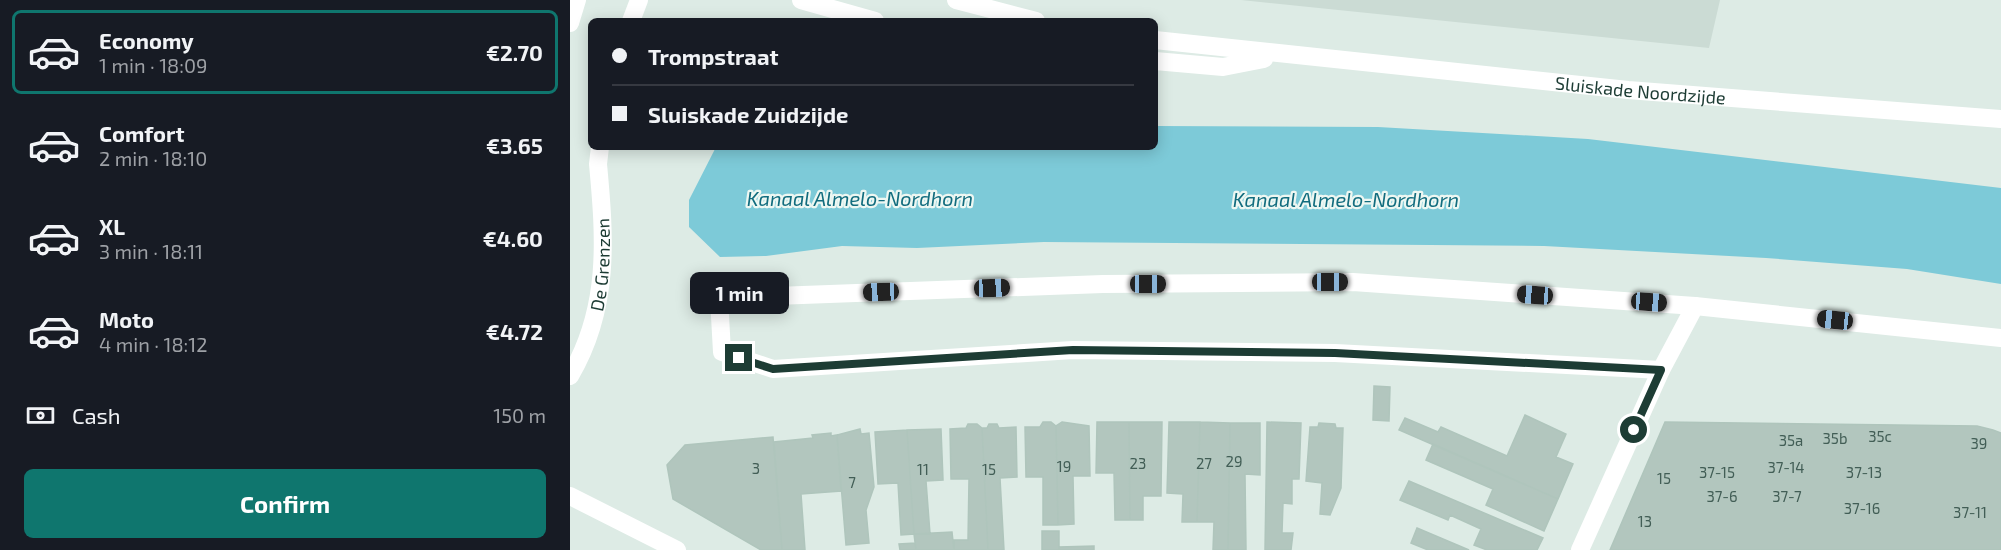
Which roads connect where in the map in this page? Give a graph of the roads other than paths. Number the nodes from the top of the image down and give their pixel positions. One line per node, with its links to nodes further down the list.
1 (577, 0): 8 (street)
2 (639, 0): 5 (street)
3 (801, 0): 6 (street)
4 (956, 0): 7 (street)
5 (632, 18)
6 (864, 18)
7 (1025, 18)
8 (570, 23)
9 (1158, 40): 10 (street, Sluiskade Noordzijde)
10 (1280, 55): 11 (street, Sluiskade Noordzijde); 12 (street, Sluiskade Noordzijde)
11 (1158, 61)
12 (2001, 119)
13 (600, 150): 17 (street, De Grenzen)
14 (1695, 306): 15 (street); 16 (street); 16 (street)
15 (2001, 338)
16 (1661, 370): 20 (street)
17 (570, 376)
18 (570, 496): 19 (street)
19 (677, 550)
20 (1580, 550)

